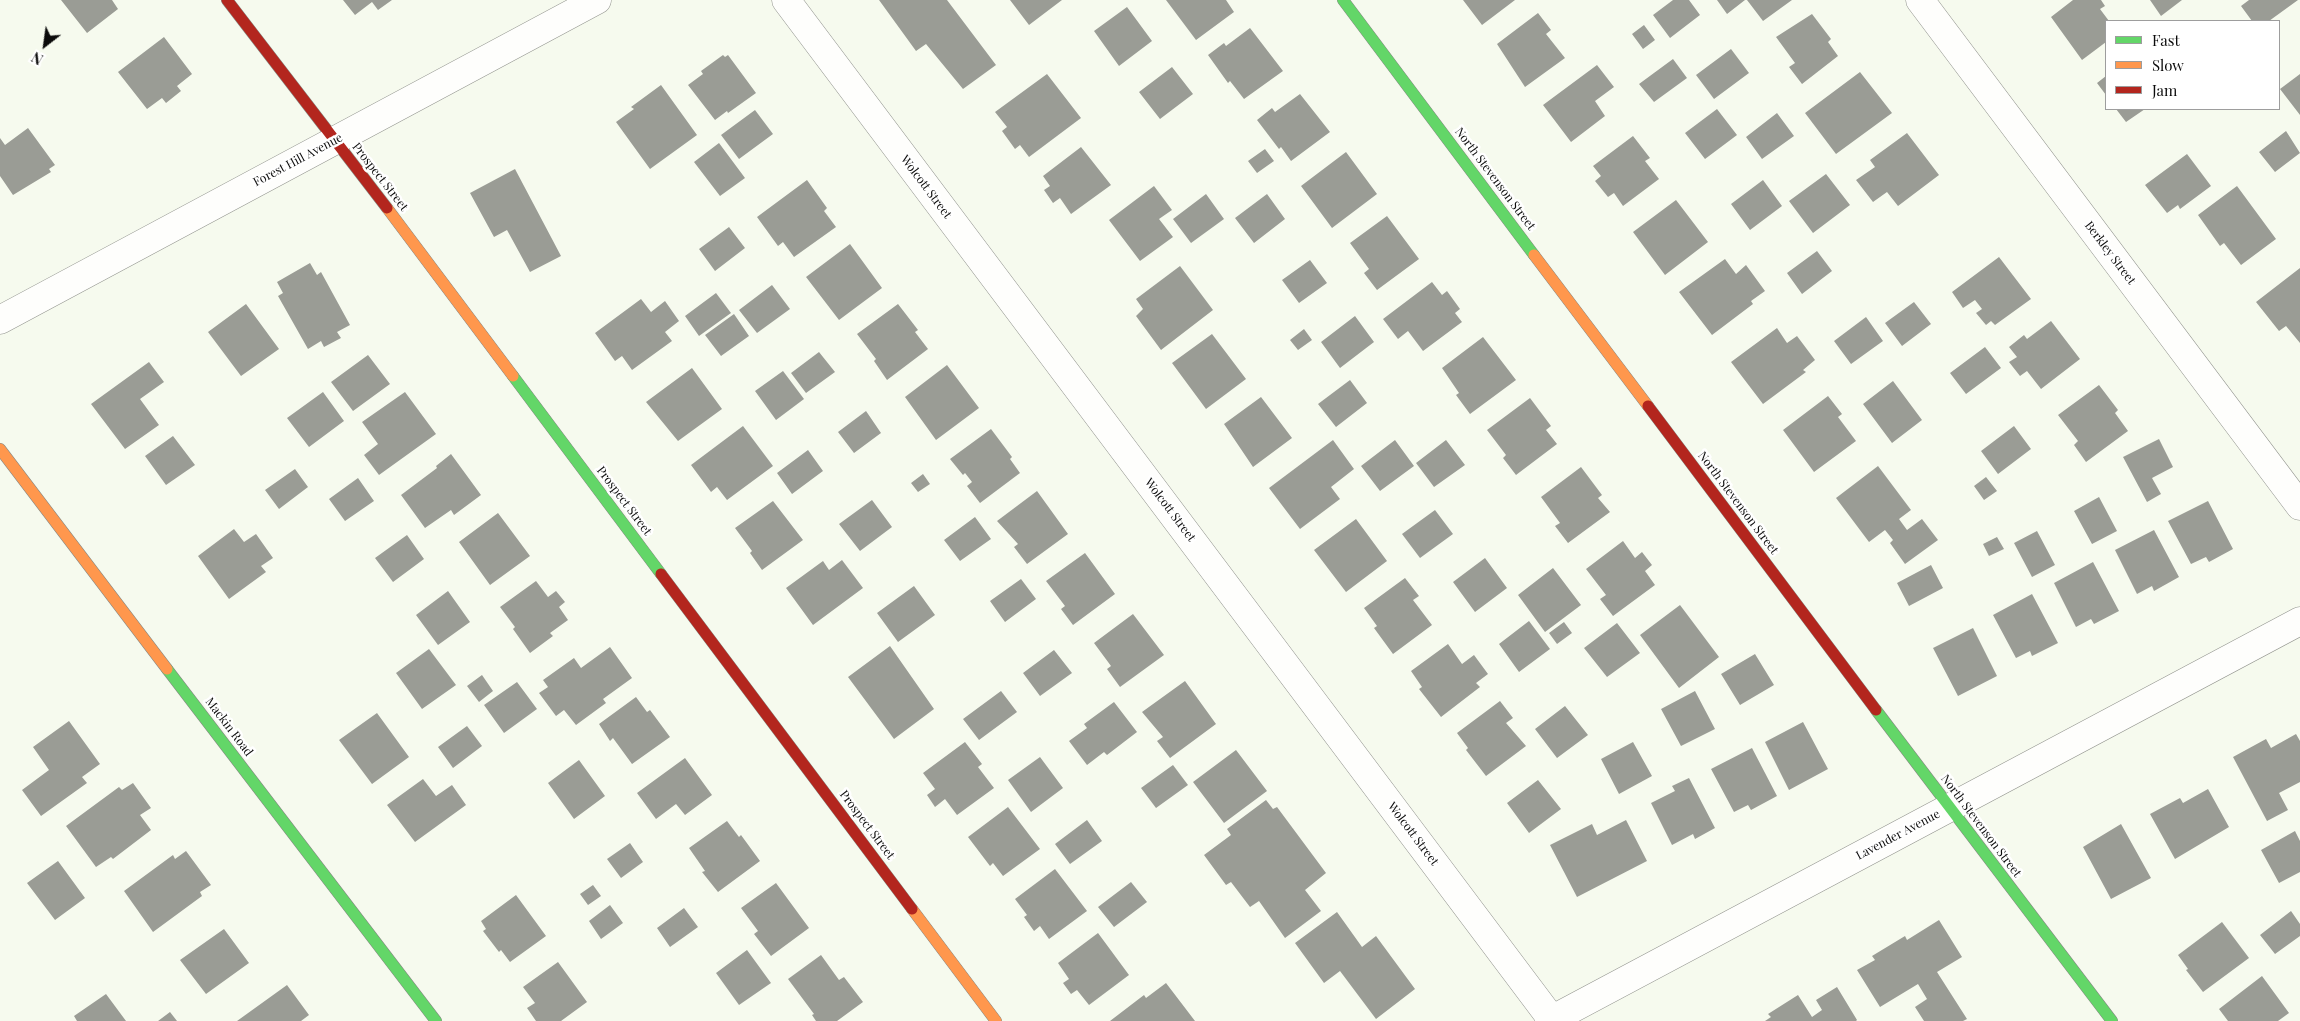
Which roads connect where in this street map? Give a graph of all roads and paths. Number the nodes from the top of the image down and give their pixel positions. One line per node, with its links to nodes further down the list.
1 (227, 0): 6 (street, Prospect Street)
2 (597, 0): 6 (street, Forest Hill Avenue)
3 (786, 0): 12 (street, Wolcott Street)
4 (1343, 0): 11 (street, North Stevenson Street)
5 (1920, 0): 9 (street, Berkley Street)
6 (334, 141): 7 (street, Forest Hill Avenue); 14 (street, Prospect Street)
7 (0, 320)
8 (0, 449): 13 (street, Mackin Road)
9 (2300, 506)
10 (2300, 621): 11 (street, Lavender Avenue)
11 (1950, 807): 12 (street, Lavender Avenue); 15 (street, North Stevenson Street)
12 (1551, 1020)
13 (436, 1021)
14 (996, 1021)
15 (2112, 1021)

